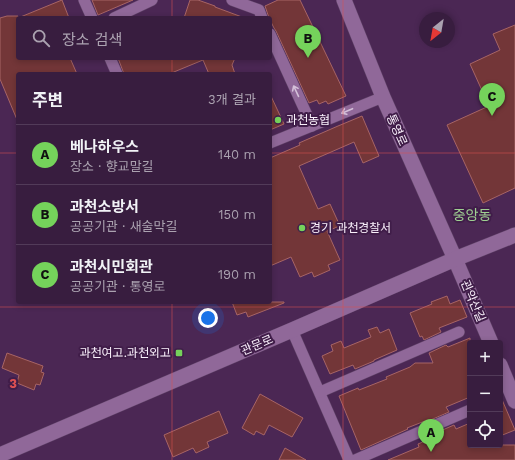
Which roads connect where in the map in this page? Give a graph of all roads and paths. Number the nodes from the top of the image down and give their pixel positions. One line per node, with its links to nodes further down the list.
1 (84, 0): 5 (street)
2 (152, 0): 6 (street)
3 (232, 0): 7 (street)
4 (344, 0): 11 (street, 통영로)
5 (91, 16)
6 (118, 16)
7 (261, 16)
8 (272, 38): 12 (street, one-way to 8)
9 (111, 60): 10 (street)
10 (116, 72)
11 (383, 97): 12 (street, one-way to 12); 15 (street, 통영로)
12 (312, 126): 13 (street)
13 (272, 143)
14 (515, 236): 15 (street, 관문로)
15 (455, 259): 16 (street, 관문로); 18 (street, 관악산길)
16 (292, 330): 20 (street); 23 (street, 관문로)
17 (459, 332): 20 (street)
18 (489, 340)
19 (503, 372): 21 (street)
20 (320, 392): 24 (street)
21 (515, 401)
22 (467, 411): 25 (street)
23 (0, 455)
24 (349, 460)
25 (356, 460)

